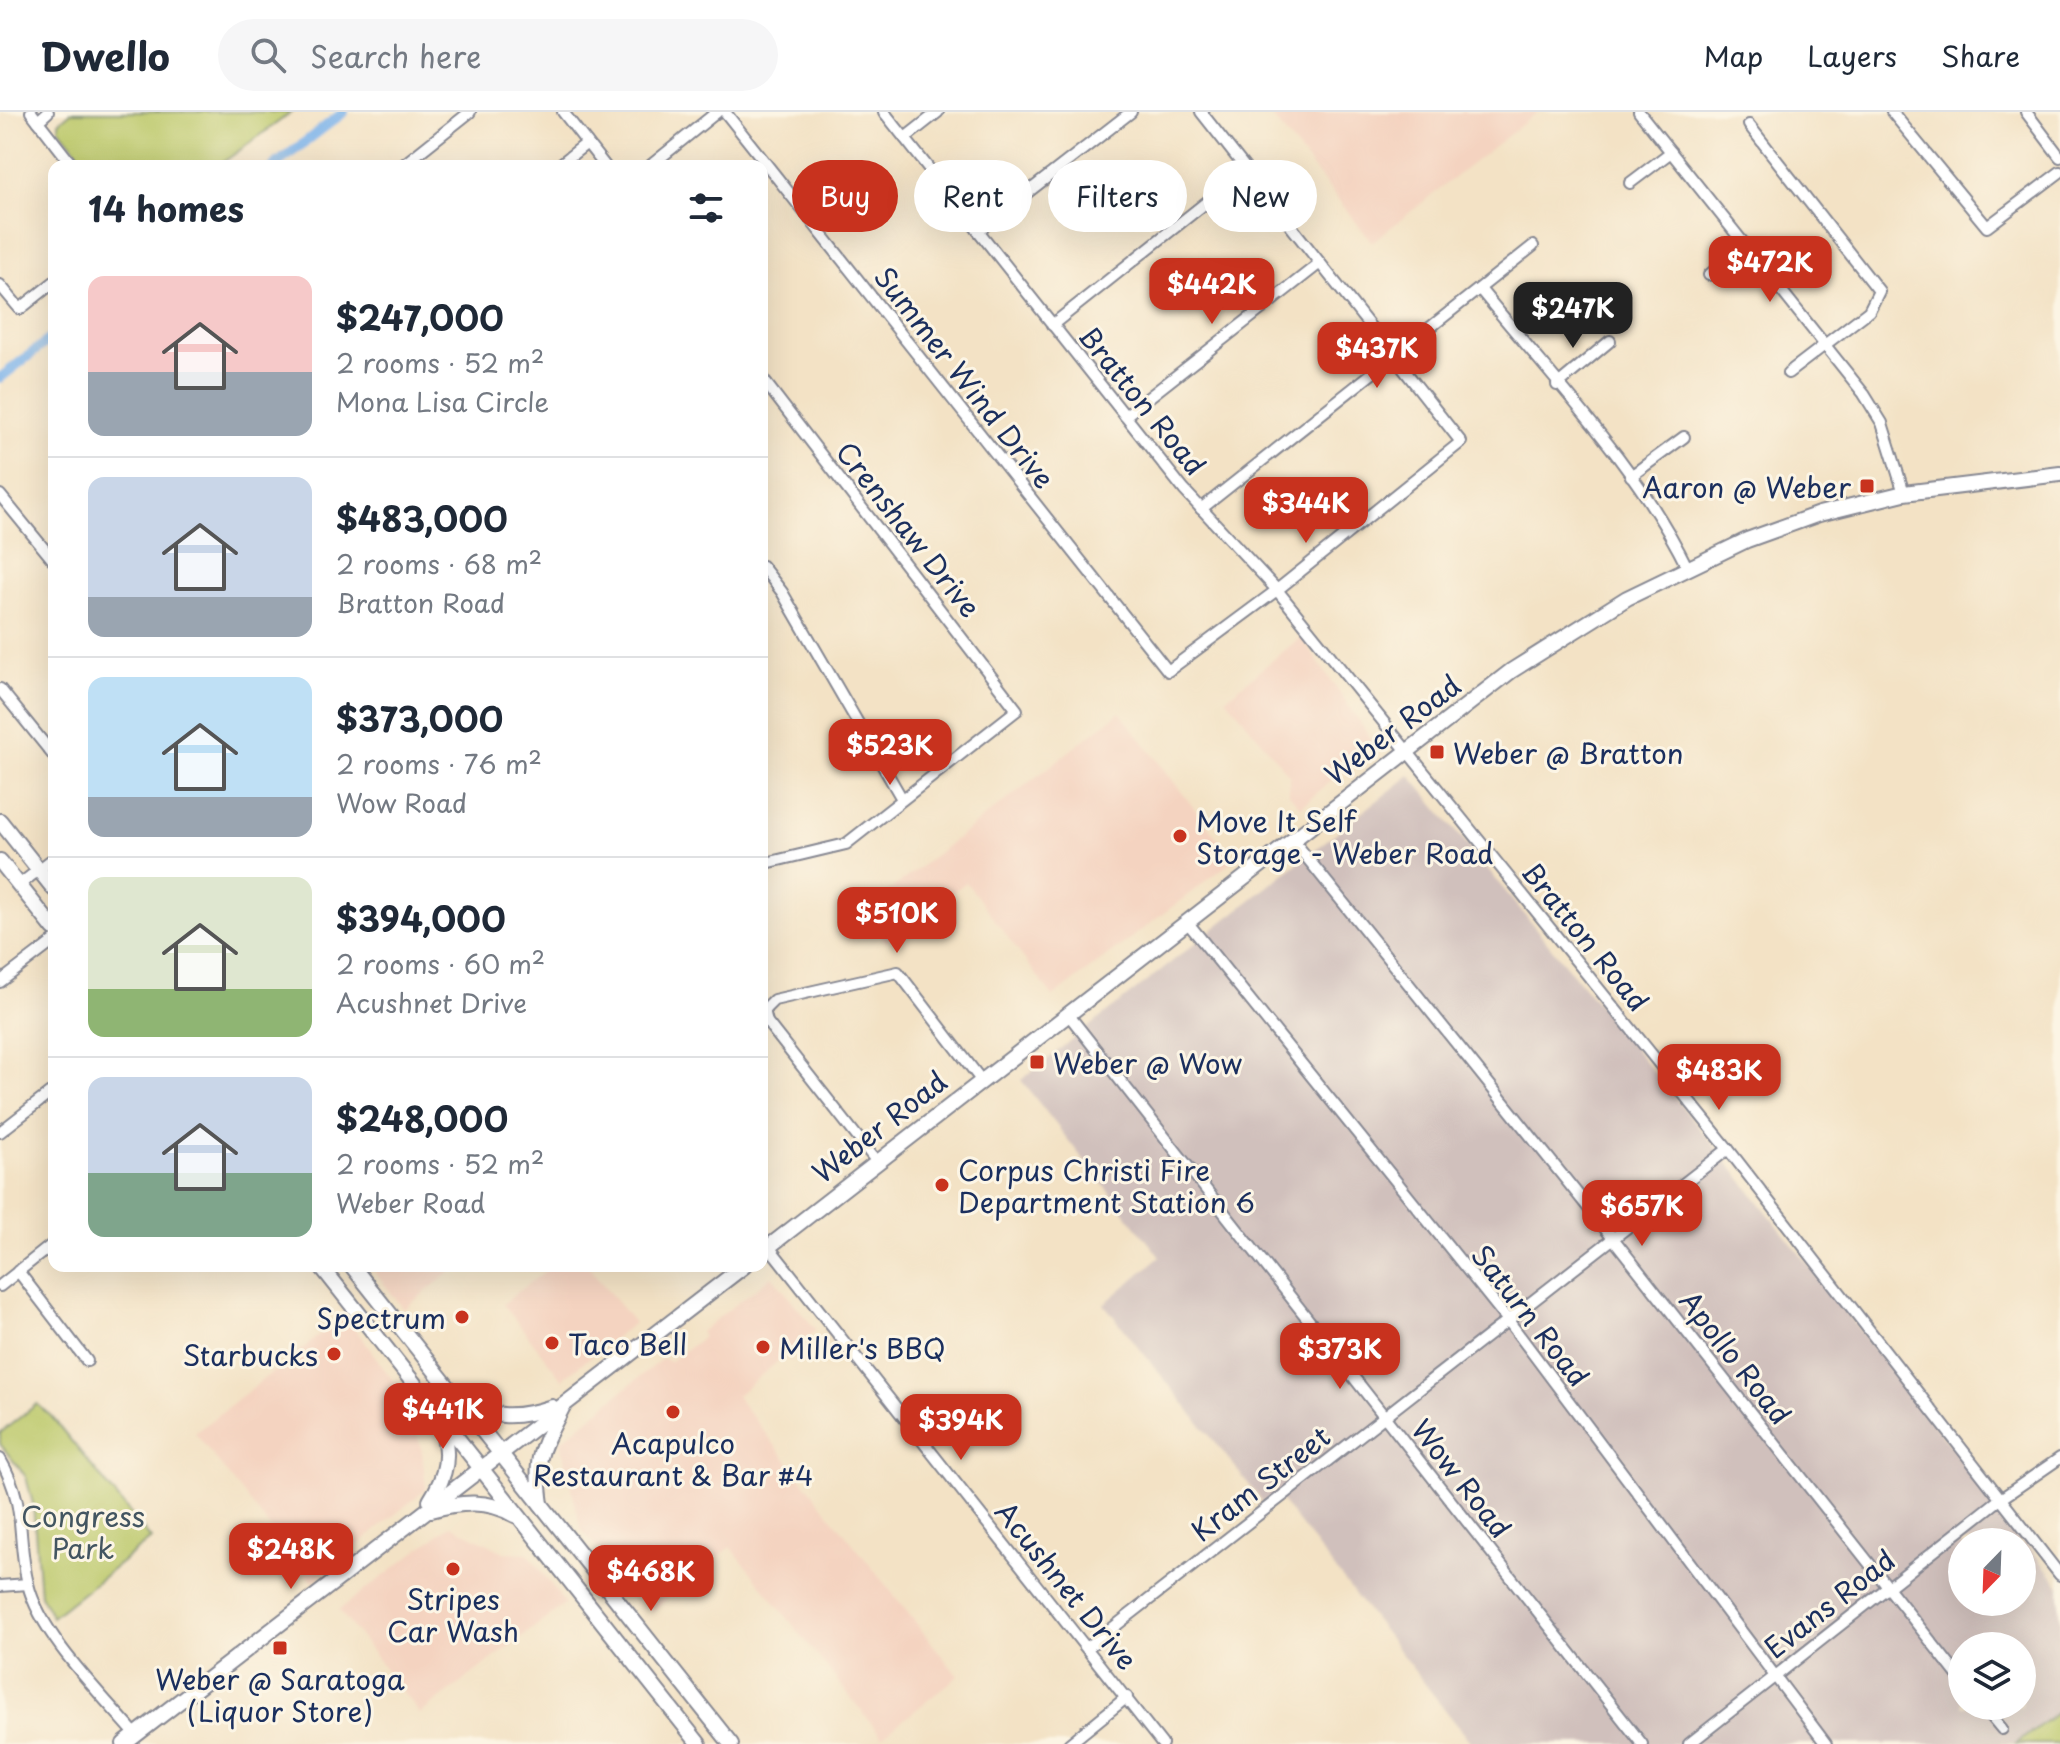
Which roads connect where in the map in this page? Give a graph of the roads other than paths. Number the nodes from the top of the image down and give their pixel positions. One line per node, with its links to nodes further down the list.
1 (48, 112): 13 (street)
2 (470, 112): 20 (street)
3 (563, 112): 16 (street)
4 (717, 112): 23 (street)
5 (725, 112): 24 (street, Summer Wind Drive)
6 (884, 112): 15 (street, Bratton Road)
7 (938, 112): 15 (street)
8 (1131, 112): 30 (street)
9 (1201, 112): 26 (street)
10 (1640, 112): 17 (street)
11 (1892, 112): 28 (street)
12 (2026, 112): 18 (street)
13 (35, 116): 19 (street)
14 (1749, 125): 43 (street)
15 (905, 138): 25 (street, Bratton Road)
16 (587, 143): 21 (street); 22 (street)
17 (1671, 152): 29 (street); 34 (street)
18 (2060, 157)
19 (68, 160)
20 (410, 160)
21 (566, 160)
22 (600, 160)
23 (657, 160)
24 (763, 160)
25 (922, 160)
26 (1239, 160)
27 (768, 166): 58 (street, Summer Wind Drive)
28 (2060, 172)
29 (1630, 183)
30 (1032, 189)
31 (1203, 205): 41 (street)
32 (979, 232): 41 (street, Bratton Road)
33 (1296, 232): 36 (street)
34 (1746, 244): 37 (street); 43 (street)
35 (1533, 246): 40 (street)
36 (1320, 263): 44 (street); 48 (street)
37 (1709, 275)
38 (0, 285): 39 (street)
39 (48, 287)
40 (1480, 289): 44 (street); 46 (street)
41 (1052, 325): 48 (street, Bratton Road)
42 (1610, 341): 46 (street)
43 (1823, 345): 45 (street); 52 (street)
44 (1393, 356): 54 (street); 58 (street)
45 (1788, 373)
46 (1557, 385): 51 (street)
47 (768, 386): 62 (street, Crenshaw Drive)
48 (1125, 416): 54 (street, Bratton Road)
49 (1684, 437): 51 (street)
50 (2060, 474): 52 (main road, Weber Road)
51 (1631, 476): 56 (street)
52 (1904, 493): 56 (main road, Weber Road)
53 (0, 495): 55 (street)
54 (1201, 509): 58 (street, Bratton Road)
55 (48, 554)
56 (1688, 569): 61 (main road, Weber Road)
57 (768, 574): 62 (street)
58 (1277, 590): 61 (street, Bratton Road)
59 (0, 689): 60 (street)
60 (48, 749)
61 (1406, 751): 64 (main road, Weber Road); 81 (street, Bratton Road)
62 (902, 799): 67 (street)
63 (0, 821): 68 (main road)
64 (1292, 839): 72 (main road, Weber Road); 83 (street, Apollo Road)
65 (0, 861): 70 (main road)
66 (48, 863): 68 (street)
67 (768, 863)
68 (39, 870): 69 (main road); 70 (street)
69 (48, 881)
70 (19, 885): 71 (main road)
71 (48, 921)
72 (1188, 923): 76 (main road, Weber Road); 92 (street, Saturn Road)
73 (48, 946): 74 (street)
74 (0, 982)
75 (768, 1006): 78 (street)
76 (1068, 1014): 78 (main road, Weber Road); 97 (street, Wow Road)
77 (768, 1023): 82 (street)
78 (981, 1080): 82 (main road, Weber Road)
79 (48, 1095): 80 (street)
80 (0, 1132)
81 (1728, 1149): 83 (street, Kram Street); 102 (street, Bratton Road)
82 (877, 1162): 84 (main road, Weber Road)
83 (1612, 1237): 92 (street, Kram Street); 109 (street, Apollo Road)
84 (768, 1243)
85 (48, 1248): 87 (street)
86 (768, 1251): 110 (street, Acushnet Drive)
87 (18, 1271): 91 (street); 93 (street)
88 (326, 1272): 96 (main road)
89 (357, 1272): 94 (main road)
90 (736, 1272): 95 (main road)
91 (0, 1286)
92 (1507, 1319): 97 (street, Kram Street); 112 (street, Saturn Road)
93 (87, 1361)
94 (455, 1396): 95 (main road); 98 (main road)
95 (564, 1404): 98 (main road); 103 (main road)
96 (436, 1412): 101 (main road); 104 (main road)
97 (1383, 1418): 110 (street, Kram Street); 121 (street, Wow Road)
98 (500, 1453): 101 (main road); 103 (main road)
99 (2060, 1458): 102 (street, Evans Road)
100 (0, 1459): 107 (street)
101 (481, 1468): 104 (main road); 105 (main road)
102 (1999, 1500): 106 (street, Bratton Road); 109 (street, Evans Road)
103 (541, 1505): 118 (main road)
104 (423, 1513): 105 (main road); 116 (main road)
105 (521, 1520): 117 (main road)
106 (2060, 1575)
107 (28, 1584): 108 (street); 116 (street)
108 (0, 1586)
109 (1886, 1589): 111 (street, Apollo Road); 112 (street, Evans Road)
110 (1087, 1648): 113 (street, Acushnet Drive)
111 (1948, 1664)
112 (1774, 1677): 122 (street, Evans Road); 123 (street, Saturn Road)
113 (1127, 1697): 119 (street); 120 (street, Acushnet Drive)
114 (1995, 1720): 115 (street)
115 (2002, 1729)
116 (130, 1739)
117 (699, 1744)
118 (731, 1744)
119 (1069, 1744)
120 (1162, 1744)
121 (1642, 1744)
122 (1689, 1744)
123 (1826, 1744)

